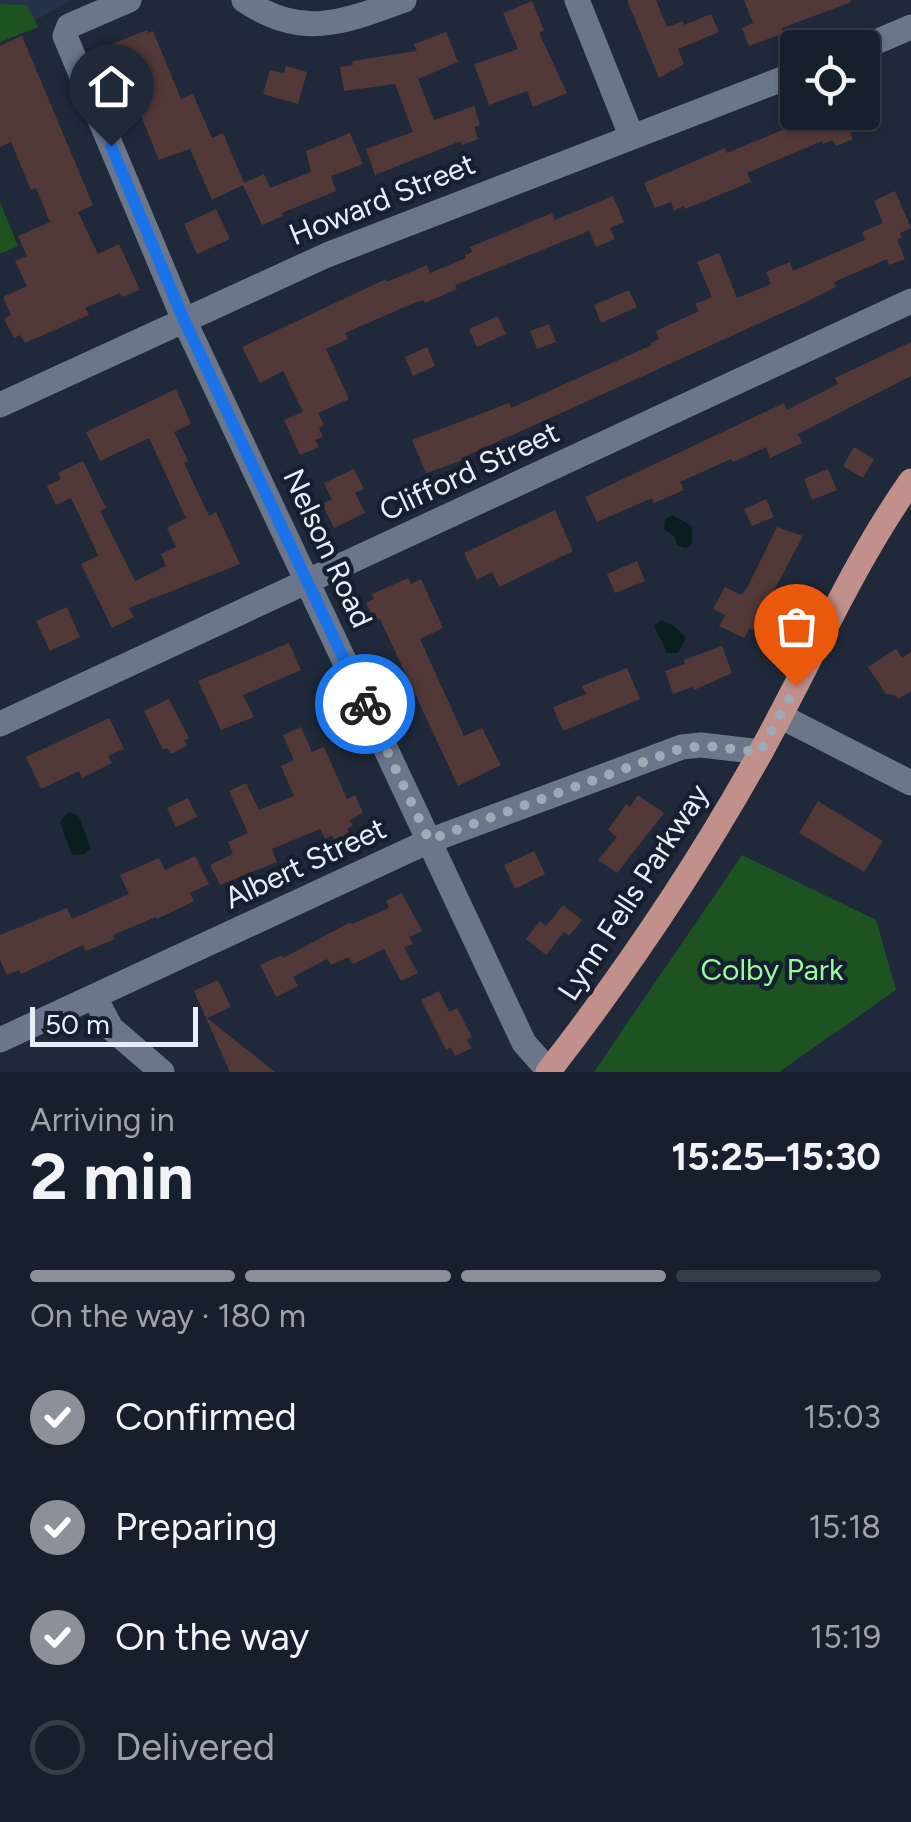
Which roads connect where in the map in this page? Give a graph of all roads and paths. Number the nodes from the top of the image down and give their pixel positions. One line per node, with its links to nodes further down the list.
1 (129, 0): 10 (street, Nelson Road)
2 (244, 0): 3 (street)
3 (404, 0)
4 (577, 0): 8 (street)
5 (911, 28): 6 (street)
6 (880, 41)
7 (780, 81): 8 (street, Howard Street)
8 (631, 136): 10 (street, Howard Street)
9 (911, 301): 13 (street, Clifford Street)
10 (184, 320): 11 (street, Howard Street); 13 (street, Nelson Road)
11 (0, 406)
12 (911, 481): 14 (main road, Lynn Fells Parkway)
13 (308, 582): 15 (street, Clifford Street); 18 (street, Nelson Road)
14 (780, 716): 16 (main road, Lynn Fells Parkway); 17 (street)
15 (0, 724)
16 (760, 752): 18 (street, Albert Street); 21 (main road, Lynn Fells Parkway)
17 (911, 783)
18 (429, 840): 19 (street, Albert Street); 21 (street, Nelson Road)
19 (95, 998): 20 (street, Albert Street); 22 (street)
20 (0, 1040)
21 (549, 1071)
22 (162, 1072)

